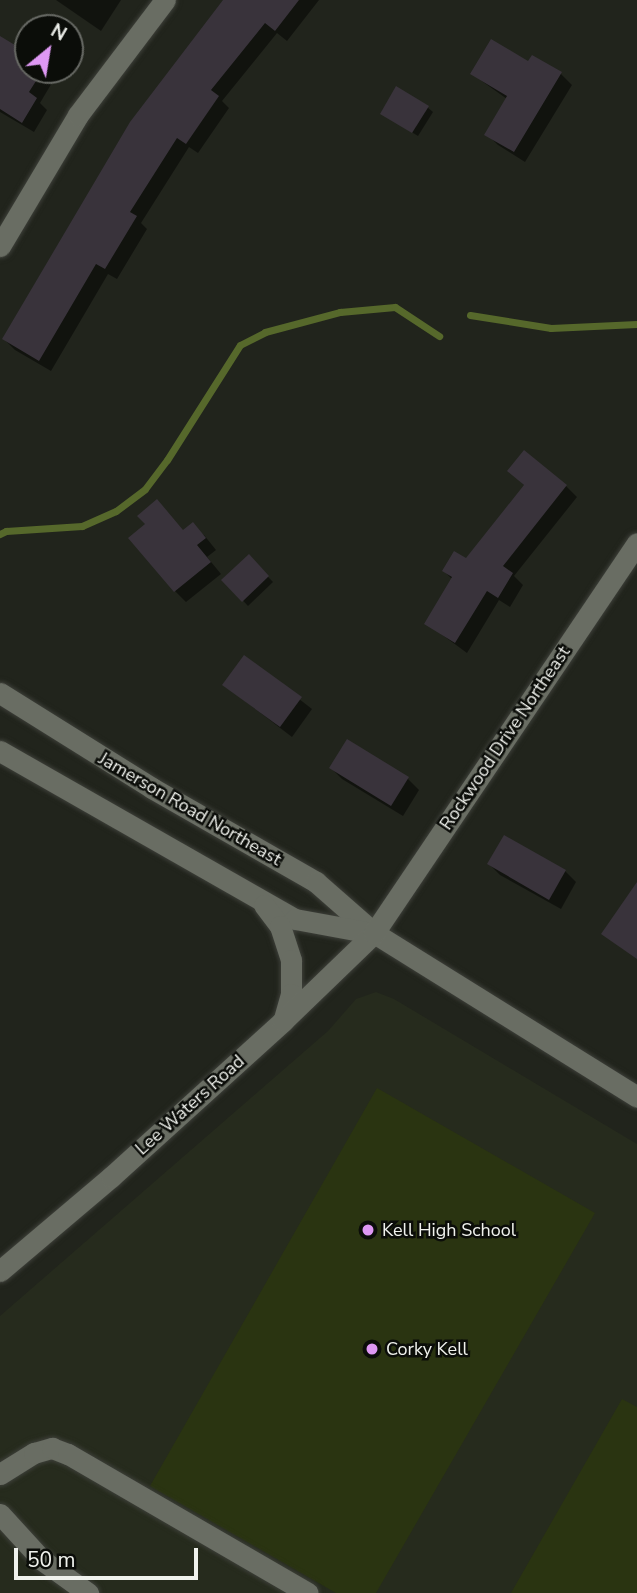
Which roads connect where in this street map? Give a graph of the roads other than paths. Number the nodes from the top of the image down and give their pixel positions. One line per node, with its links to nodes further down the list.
1 (165, 0): 2 (street)
2 (0, 246)
3 (637, 543): 7 (street, Rockwood Drive Northeast)
4 (0, 693): 7 (street, Jamerson Road Northeast)
5 (0, 751): 6 (street, Jamerson Road Northeast)
6 (258, 898): 7 (street, Jamerson Road Northeast); 8 (street)
7 (373, 933): 8 (street, Lee Waters Road); 9 (street, Jamerson Road Northeast)
8 (283, 1021): 10 (street, Lee Waters Road)
9 (637, 1097)
10 (0, 1271)
11 (0, 1474): 14 (street)
12 (0, 1514): 13 (street)
13 (88, 1593)
14 (308, 1593)

